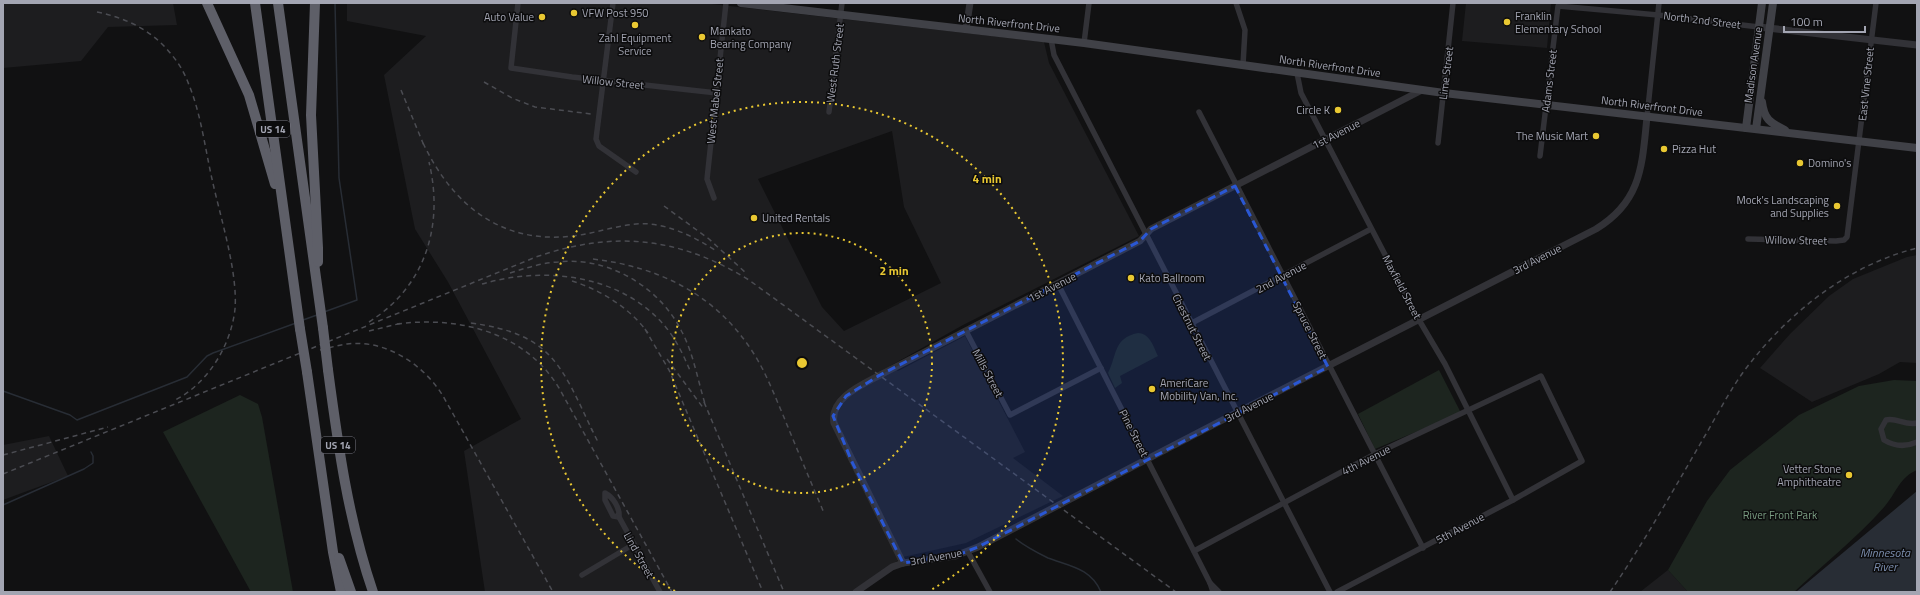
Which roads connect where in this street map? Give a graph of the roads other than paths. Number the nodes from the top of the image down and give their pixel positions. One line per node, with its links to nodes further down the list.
1 (207, 3): 54 (highway)
2 (255, 3): 54 (highway, US 14)
3 (278, 3): 57 (highway, US 14)
4 (315, 3): 57 (highway)
5 (518, 3): 30 (street, Willow Street)
6 (613, 3): 30 (street)
7 (726, 3): 32 (street, West Mabel Street)
8 (741, 3): 19 (main road, North Riverfront Drive)
9 (842, 3): 19 (street, West Ruth Street)
10 (970, 3): 22 (street)
11 (1089, 3): 26 (street)
12 (1236, 3): 28 (street)
13 (1453, 3): 33 (street, Lime Street)
14 (1659, 3): 20 (street)
15 (1762, 3): 21 (main road, Madison Avenue)
16 (1772, 3): 23 (main road, Madison Avenue)
17 (1876, 3): 25 (street, East Vine Street)
18 (1558, 6): 20 (street, North 2nd Street); 35 (street, Adams Street)
19 (841, 14): 22 (main road, North Riverfront Drive); 36 (street, West Ruth Street)
20 (1658, 15): 21 (street, North 2nd Street); 38 (street)
21 (1759, 27): 23 (street, North 2nd Street); 39 (main road, Madison Avenue)
22 (966, 29): 24 (main road, North Riverfront Drive)
23 (1770, 29): 25 (street, North 2nd Street); 34 (main road, Madison Avenue)
24 (1051, 39): 26 (main road, North Riverfront Drive); 51 (street, Chestnut Street)
25 (1871, 39): 27 (street, North 2nd Street); 43 (street, East Vine Street)
26 (1084, 43): 28 (main road, North Riverfront Drive)
27 (1917, 45)
28 (1243, 65): 29 (main road, North Riverfront Drive)
29 (1296, 73): 31 (main road, North Riverfront Drive); 42 (street, Maxfield Street)
30 (603, 80): 32 (street, Willow Street); 47 (street)
31 (1422, 90): 33 (main road, North Riverfront Drive); 42 (street, 1st Avenue)
32 (717, 93): 49 (street, West Mabel Street)
33 (1444, 94): 35 (main road, North Riverfront Drive); 44 (street, Lime Street)
34 (1761, 94): 40 (main road, Madison Avenue); 41 (main road)
35 (1546, 105): 38 (main road, North Riverfront Drive); 46 (street, Adams Street)
36 (829, 112)
37 (1199, 112): 48 (street, Spruce Street)
38 (1647, 117): 39 (main road, North Riverfront Drive); 58 (street, 3rd Avenue)
39 (1746, 128): 40 (main road, North Riverfront Drive)
40 (1756, 129): 41 (main road, North Riverfront Drive)
41 (1791, 133): 43 (main road, North Riverfront Drive)
42 (1326, 140): 48 (street, 1st Avenue); 50 (street, Maxfield Street)
43 (1860, 141): 45 (main road, North Riverfront Drive); 53 (street, East Vine Street)
44 (1438, 143)
45 (1917, 148)
46 (1540, 156)
47 (636, 172)
48 (1235, 186): 51 (street, 1st Avenue); 55 (street, Spruce Street)
49 (714, 198)
50 (1371, 229): 55 (street, 2nd Avenue); 58 (street, Maxfield Street)
51 (1145, 236): 56 (street, 1st Avenue); 59 (street, Chestnut Street)
52 (1748, 239): 53 (street, Willow Street)
53 (1844, 240)
54 (290, 256): 70 (highway, US 14, bridge)
55 (1283, 276): 59 (street, 2nd Avenue); 61 (street, Spruce Street)
56 (1058, 284): 60 (street, 1st Avenue); 62 (street, Pine Street)
57 (316, 286): 74 (highway, US 14, bridge)
58 (1419, 320): 61 (street, 3rd Avenue); 63 (street, Maxfield Street)
59 (1190, 324): 64 (street, Chestnut Street)
60 (966, 331): 62 (street, Mills Street); 79 (street, 1st Avenue)
61 (1328, 367): 64 (street, 3rd Avenue); 67 (street, Spruce Street)
62 (1101, 368): 68 (street, Pine Street)
63 (1468, 409): 67 (street, 4th Avenue); 69 (street, 4th Avenue); 71 (street, Maxfield Street)
64 (1236, 413): 68 (street, 3rd Avenue); 72 (street, Chestnut Street)
65 (1917, 423): 66 (street)
66 (1917, 442)
67 (1375, 454): 72 (street, 4th Avenue); 76 (street, Spruce Street)
68 (1148, 460): 77 (street, Pine Street); 78 (street, 3rd Avenue)
69 (1582, 461): 71 (street, 5th Avenue)
70 (322, 480): 82 (highway); 83 (highway, US 14)
71 (1512, 500): 76 (street, 5th Avenue)
72 (1284, 502): 77 (street, 4th Avenue); 91 (street, Chestnut Street)
73 (619, 517): 75 (street, Lind Street)
74 (352, 520): 84 (highway, US 14); 85 (highway)
75 (634, 544): 80 (street); 86 (street, Lind Street)
76 (1422, 548): 92 (street, 5th Avenue)
77 (1194, 551): 81 (street, Pine Street)
78 (968, 552): 79 (street, 3rd Avenue); 88 (street)
79 (904, 563): 87 (street, 3rd Avenue)
80 (582, 574)
81 (1210, 583): 89 (street, Pine Street); 90 (street, Pine Street)
82 (341, 592)
83 (351, 592)
84 (373, 592)
85 (380, 592)
86 (660, 592)
87 (856, 592)
88 (990, 592)
89 (1213, 592)
90 (1219, 592)
91 (1330, 592)
92 (1336, 592)

